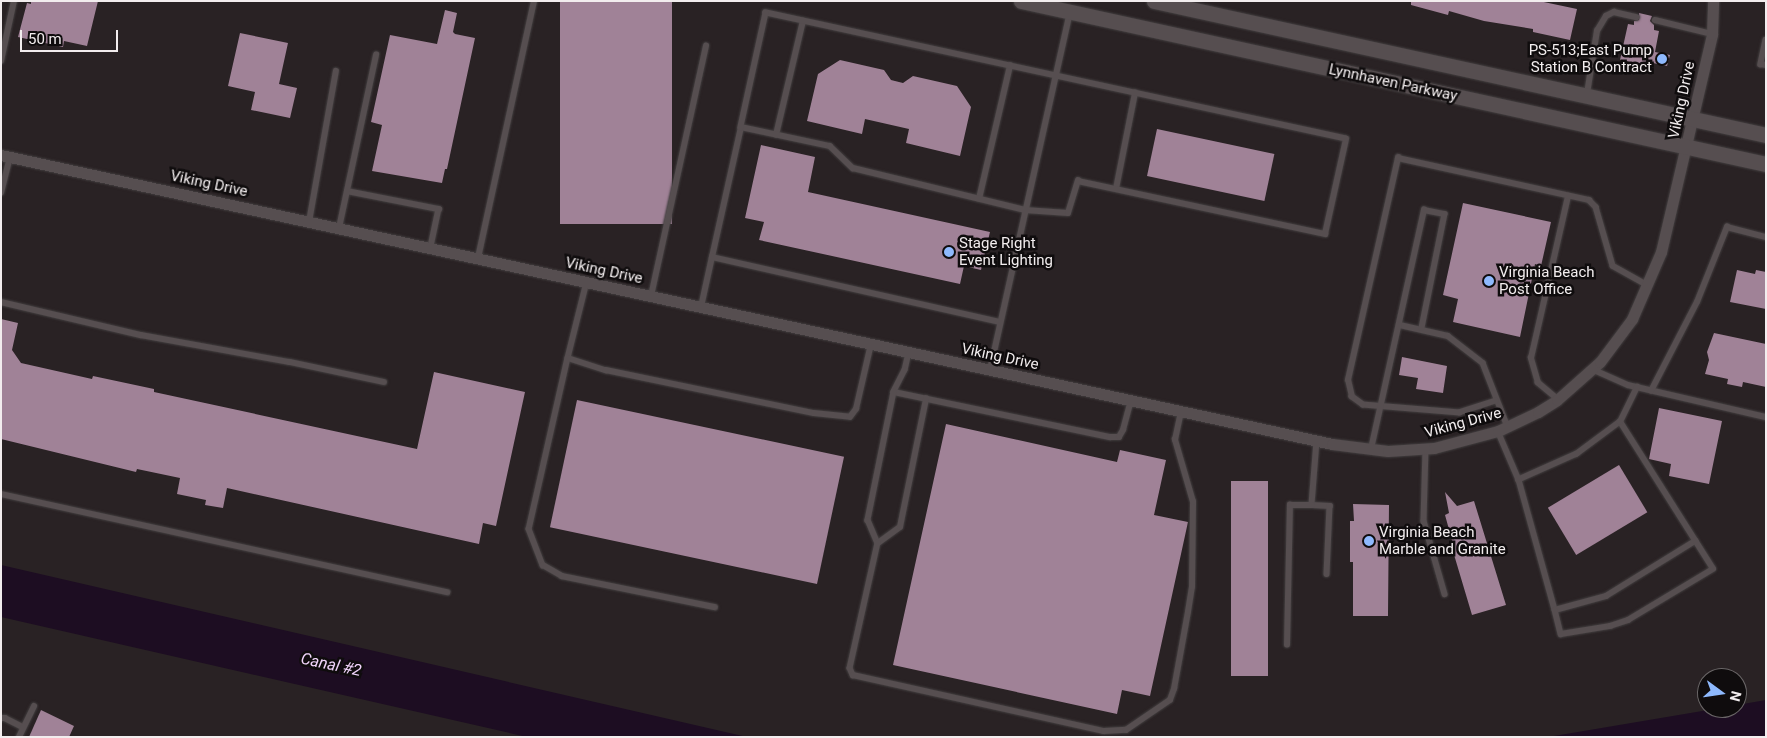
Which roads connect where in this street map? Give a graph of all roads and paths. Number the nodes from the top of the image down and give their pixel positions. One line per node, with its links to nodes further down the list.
1 (14, 1): 14 (lane)
2 (534, 1): 39 (lane)
3 (1021, 1): 6 (main road, Lynnhaven Parkway)
4 (1154, 1): 20 (main road, Lynnhaven Parkway)
5 (1713, 1): 10 (street, Viking Drive)
6 (1070, 12): 18 (lane); 25 (main road, Lynnhaven Parkway)
7 (1636, 17): 20 (lane)
8 (1655, 20): 10 (lane)
9 (803, 22): 16 (lane); 22 (lane); 23 (lane)
10 (1712, 34): 21 (street, Viking Drive)
11 (1766, 40): 15 (lane)
12 (706, 46): 42 (lane)
13 (376, 55): 29 (lane)
14 (1, 61)
15 (1766, 65)
16 (1010, 66): 18 (lane); 32 (lane)
17 (336, 71): 34 (lane)
18 (1055, 76): 19 (lane); 33 (lane)
19 (1135, 94): 28 (lane); 28 (lane)
20 (1586, 96): 21 (main road, Lynnhaven Parkway)
21 (1693, 119): 24 (main road, Lynnhaven Parkway); 25 (street, Viking Drive)
22 (741, 127): 23 (lane); 38 (lane)
23 (776, 135): 32 (lane)
24 (1766, 135)
25 (1687, 147): 27 (main road, Lynnhaven Parkway); 41 (street, Viking Drive)
26 (6, 156): 30 (lane); 34 (street, Viking Drive)
27 (1766, 164)
28 (1116, 189): 33 (lane)
29 (347, 190): 35 (lane); 37 (lane)
30 (1, 193)
31 (1568, 196): 41 (lane); 58 (lane); 61 (lane)
32 (979, 199): 33 (lane)
33 (1025, 210): 45 (lane)
34 (309, 222): 35 (street, Viking Drive)
35 (339, 228): 37 (street, Viking Drive)
36 (1766, 237): 55 (lane)
37 (431, 248): 39 (street, Viking Drive)
38 (712, 257): 44 (lane); 45 (lane)
39 (478, 258): 40 (street, Viking Drive)
40 (587, 282): 42 (street, Viking Drive); 50 (lane)
41 (1647, 285): 51 (street, Viking Drive)
42 (651, 296): 44 (street, Viking Drive)
43 (1, 302): 53 (lane)
44 (701, 307): 48 (street, Viking Drive)
45 (1000, 322): 52 (lane)
46 (1400, 325): 47 (lane); 47 (lane); 61 (lane)
47 (1422, 328): 60 (lane)
48 (871, 344): 49 (street, Viking Drive); 50 (lane)
49 (909, 352): 52 (street, Viking Drive); 56 (lane)
50 (568, 358): 77 (lane)
51 (1592, 369): 54 (lane); 58 (street, Viking Drive)
52 (990, 370): 59 (street, Viking Drive)
53 (384, 382)
54 (1637, 387): 55 (lane); 64 (lane)
55 (1651, 391): 63 (lane)
56 (894, 392): 57 (lane); 73 (lane)
57 (926, 399): 59 (lane); 73 (lane)
58 (1557, 400): 65 (street, Viking Drive)
59 (1132, 401): 62 (street, Viking Drive)
60 (1496, 401): 61 (lane); 65 (lane)
61 (1380, 407): 67 (lane)
62 (1181, 412): 66 (street, Viking Drive); 73 (lane)
63 (1766, 417)
64 (1620, 422): 69 (lane); 72 (lane)
65 (1503, 429): 68 (street, Viking Drive); 69 (lane)
66 (1317, 441): 67 (street, Viking Drive); 71 (lane)
67 (1371, 449): 68 (street, Viking Drive)
68 (1426, 449): 76 (lane)
69 (1519, 480): 78 (lane)
70 (1, 494): 75 (lane)
71 (1312, 505): 74 (lane); 79 (lane)
72 (1695, 541): 78 (lane); 78 (lane)
73 (878, 544)
74 (1327, 574)
75 (448, 592)
76 (1445, 594)
77 (715, 607)
78 (1555, 610)
79 (1287, 644)
80 (34, 706): 82 (lane)
81 (1, 718): 82 (lane)
82 (23, 727): 83 (lane)
83 (19, 737)

